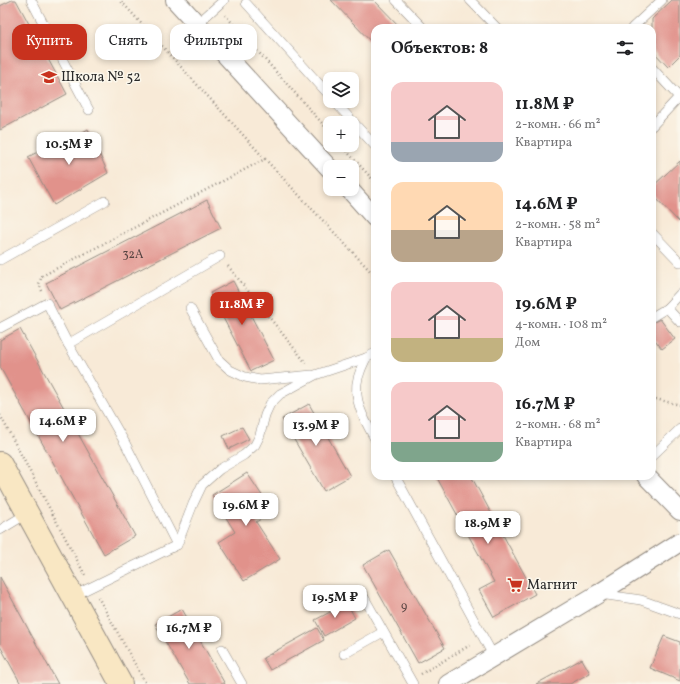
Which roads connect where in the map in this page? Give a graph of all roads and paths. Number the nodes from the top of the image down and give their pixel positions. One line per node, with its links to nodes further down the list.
1 (31, 0): 19 (lane)
2 (120, 0): 24 (path)
3 (175, 0): 10 (street)
4 (224, 0): 9 (lane)
5 (396, 0): 11 (lane)
6 (470, 0): 12 (lane)
7 (662, 0): 13 (lane)
8 (246, 3): 16 (lane)
9 (217, 6): 10 (lane); 21 (path)
10 (198, 24)
11 (419, 24)
12 (493, 24)
13 (636, 24)
14 (231, 60): 25 (street)
15 (656, 72): 17 (lane)
16 (323, 88)
17 (680, 96): 20 (lane)
18 (340, 108): 22 (lane)
19 (89, 110)
20 (656, 122)
21 (323, 124)
22 (371, 142)
23 (347, 152): 26 (path)
24 (265, 159): 34 (path); 36 (path)
25 (323, 161)
26 (371, 178)
27 (355, 196): 29 (street)
28 (106, 201): 32 (lane)
29 (371, 214)
30 (656, 237): 33 (lane)
31 (220, 256): 42 (lane); 45 (path)
32 (0, 260)
33 (680, 262)
34 (371, 271)
35 (680, 294): 38 (lane)
36 (48, 303): 41 (lane); 42 (lane)
37 (190, 308): 45 (lane)
38 (667, 308): 39 (lane); 40 (lane)
39 (656, 315)
40 (680, 322)
41 (0, 328)
42 (68, 344): 59 (lane)
43 (371, 355): 44 (lane)
44 (366, 358): 45 (lane); 50 (lane)
45 (315, 375): 59 (lane)
46 (656, 399): 47 (path)
47 (680, 405)
48 (0, 415): 60 (path)
49 (680, 429): 51 (lane)
50 (371, 431)
51 (656, 452)
52 (0, 463): 56 (main road)
53 (397, 480): 65 (lane)
54 (650, 480): 55 (street)
55 (680, 511)
56 (28, 514): 57 (lane); 60 (main road)
57 (0, 530)
58 (680, 542): 62 (street)
59 (177, 545): 60 (lane)
60 (82, 591): 70 (main road); 71 (path)
61 (361, 592): 64 (lane)
62 (598, 594): 63 (lane); 68 (street)
63 (680, 614)
64 (383, 632): 67 (lane); 69 (lane)
65 (483, 637): 68 (lane); 69 (path)
66 (222, 649): 72 (lane)
67 (344, 654)
68 (494, 657): 73 (street)
69 (412, 682)
70 (121, 684)
71 (146, 684)
72 (242, 684)
73 (448, 684)

